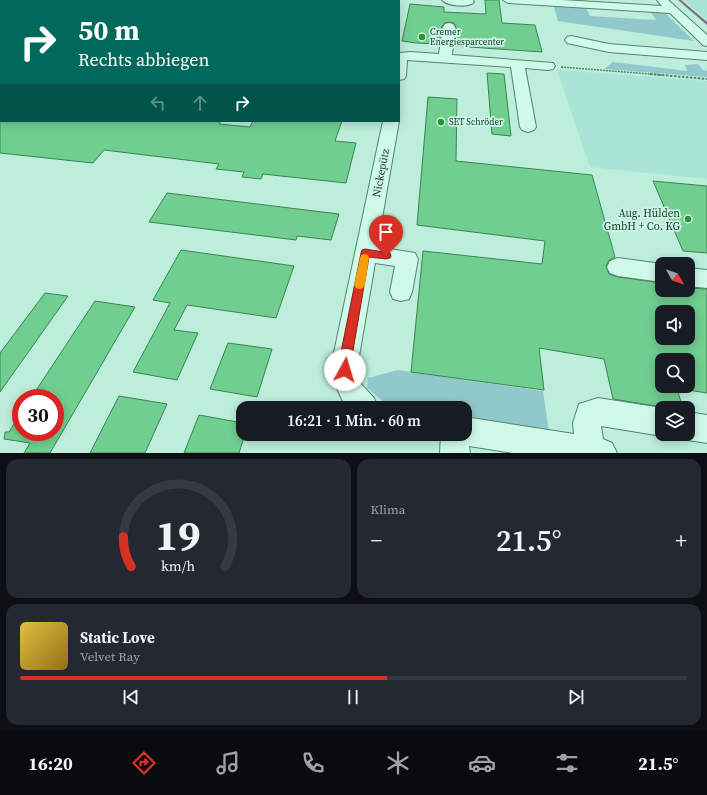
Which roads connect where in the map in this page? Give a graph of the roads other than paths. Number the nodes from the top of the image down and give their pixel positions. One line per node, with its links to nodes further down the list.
1 (447, 0): 4 (street)
2 (508, 0): 5 (street)
3 (662, 0): 5 (street)
4 (469, 2)
5 (672, 10): 8 (street)
6 (449, 27): 11 (street)
7 (571, 40): 9 (street)
8 (707, 42)
9 (707, 56)
10 (400, 57): 11 (street)
11 (445, 58): 12 (street)
12 (516, 64): 13 (street); 15 (street)
13 (548, 66)
14 (391, 122): 16 (street, Nickepütz)
15 (528, 127)
16 (365, 253): 21 (street); 22 (street, Nickepütz)
17 (618, 267): 18 (street)
18 (655, 272)
19 (695, 277): 20 (street)
20 (707, 279)
21 (401, 292)
22 (356, 401)
23 (655, 421): 28 (street)
24 (695, 427): 25 (street)
25 (707, 429)
26 (472, 432): 28 (street)
27 (455, 441): 29 (street)
28 (579, 451)
29 (455, 453)

